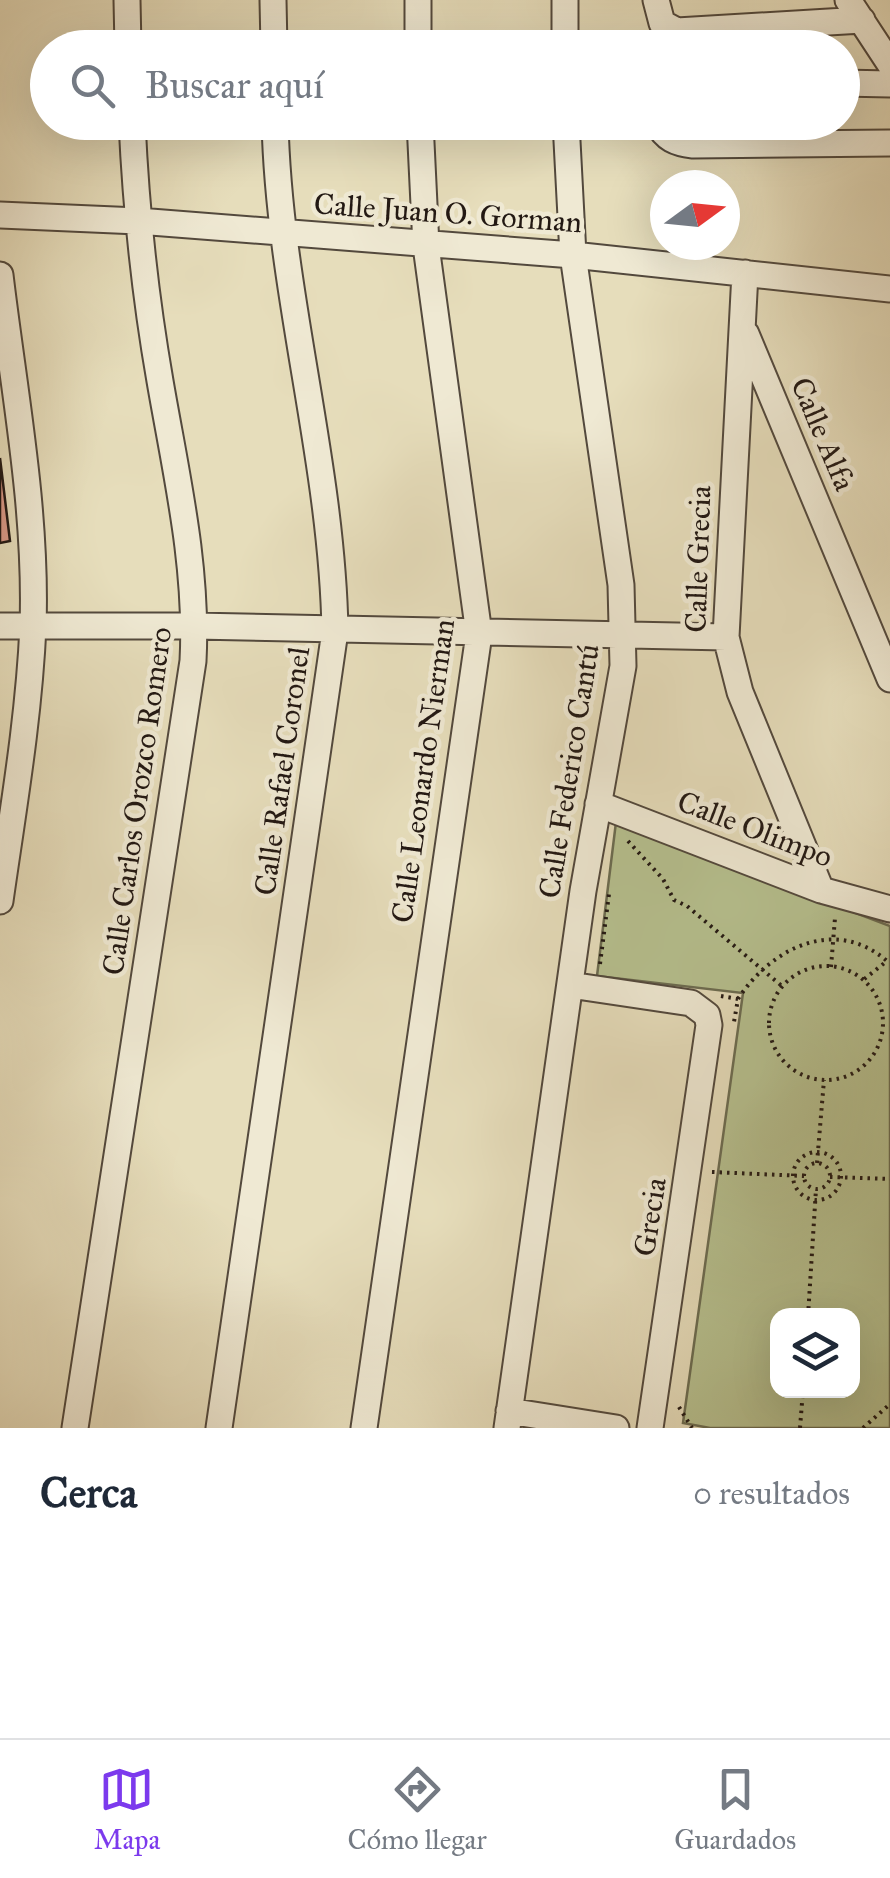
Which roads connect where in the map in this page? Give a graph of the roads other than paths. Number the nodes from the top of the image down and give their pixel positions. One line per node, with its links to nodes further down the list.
1 (127, 0): 9 (street)
2 (273, 0): 10 (street)
3 (418, 0): 11 (street)
4 (565, 0): 12 (street)
5 (656, 0): 8 (street)
6 (797, 0): 8 (street)
7 (855, 10): 8 (street); 13 (street)
8 (812, 23)
9 (128, 30)
10 (274, 30)
11 (418, 30)
12 (566, 30)
13 (890, 64)
14 (860, 83): 15 (street)
15 (890, 84)
16 (133, 140): 23 (street, Calle Carlos Orozco Romero)
17 (275, 140): 24 (street, Calle Rafael Coronel)
18 (421, 140): 25 (street, Calle Leonardo Nierman)
19 (567, 140): 26 (street, Calle Federico Cantú)
20 (672, 140): 21 (street)
21 (890, 143)
22 (0, 215): 23 (street, Calle Juan O. Gorman)
23 (138, 221): 24 (street, Calle Juan O. Gorman); 33 (street, Calle Carlos Orozco Romero)
24 (283, 232): 25 (street, Calle Juan O. Gorman); 34 (street, Calle Rafael Coronel)
25 (426, 246): 26 (street, Calle Juan O. Gorman); 35 (street, Calle Leonardo Nierman)
26 (573, 255): 27 (street, Calle Juan O. Gorman); 36 (street, Calle Federico Cantú)
27 (745, 273): 29 (street, Calle Juan O. Gorman); 30 (street, Calle Grecia)
28 (0, 275): 32 (street)
29 (890, 289)
30 (742, 324): 37 (street, Calle Grecia); 38 (street, Calle Alfa)
31 (0, 626): 32 (street)
32 (33, 626): 33 (street); 41 (street)
33 (194, 626): 34 (street); 45 (street, Calle Carlos Orozco Romero)
34 (335, 631): 35 (street); 46 (street, Calle Rafael Coronel)
35 (479, 634): 36 (street); 47 (street, Calle Leonardo Nierman)
36 (622, 636): 37 (street); 39 (street, Calle Federico Cantú)
37 (726, 636): 40 (street, Calle Grecia)
38 (890, 680)
39 (598, 804): 40 (street, Calle Olimpo); 43 (street, Calle Federico Cantú)
40 (828, 897): 42 (street, Calle Olimpo)
41 (0, 901)
42 (890, 910)
43 (570, 985): 44 (street, Calle Federico Cantú); 49 (street, Grecia)
44 (508, 1419): 48 (street)
45 (74, 1428)
46 (219, 1428)
47 (364, 1428)
48 (616, 1428)
49 (650, 1428)

